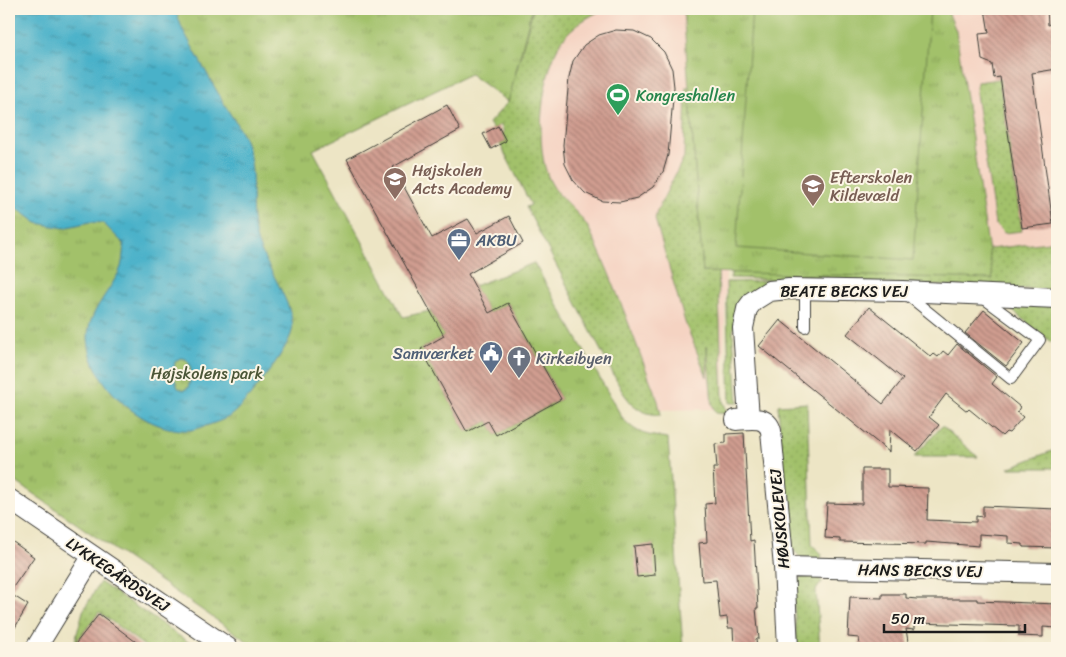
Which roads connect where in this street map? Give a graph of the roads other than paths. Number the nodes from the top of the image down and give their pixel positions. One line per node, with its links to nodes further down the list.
1 (805, 290): 2 (street, BEATE BECKS VEJ); 5 (lane); 6 (street, BEATE BECKS VEJ)
2 (902, 291): 3 (street, BEATE BECKS VEJ); 3 (lane)
3 (978, 294): 4 (street, BEATE BECKS VEJ)
4 (1057, 298)
5 (805, 327)
6 (742, 420): 9 (street, HØJSKOLEVEJ)
7 (9, 499): 8 (street, LYKKEGÅRDSVEJ)
8 (92, 557): 11 (street, LYKKEGÅRDSVEJ); 12 (street)
9 (784, 567): 10 (street, HANS BECKS VEJ); 13 (street, HØJSKOLEVEJ)
10 (1057, 573)
11 (222, 647)
12 (36, 648)
13 (788, 648)

